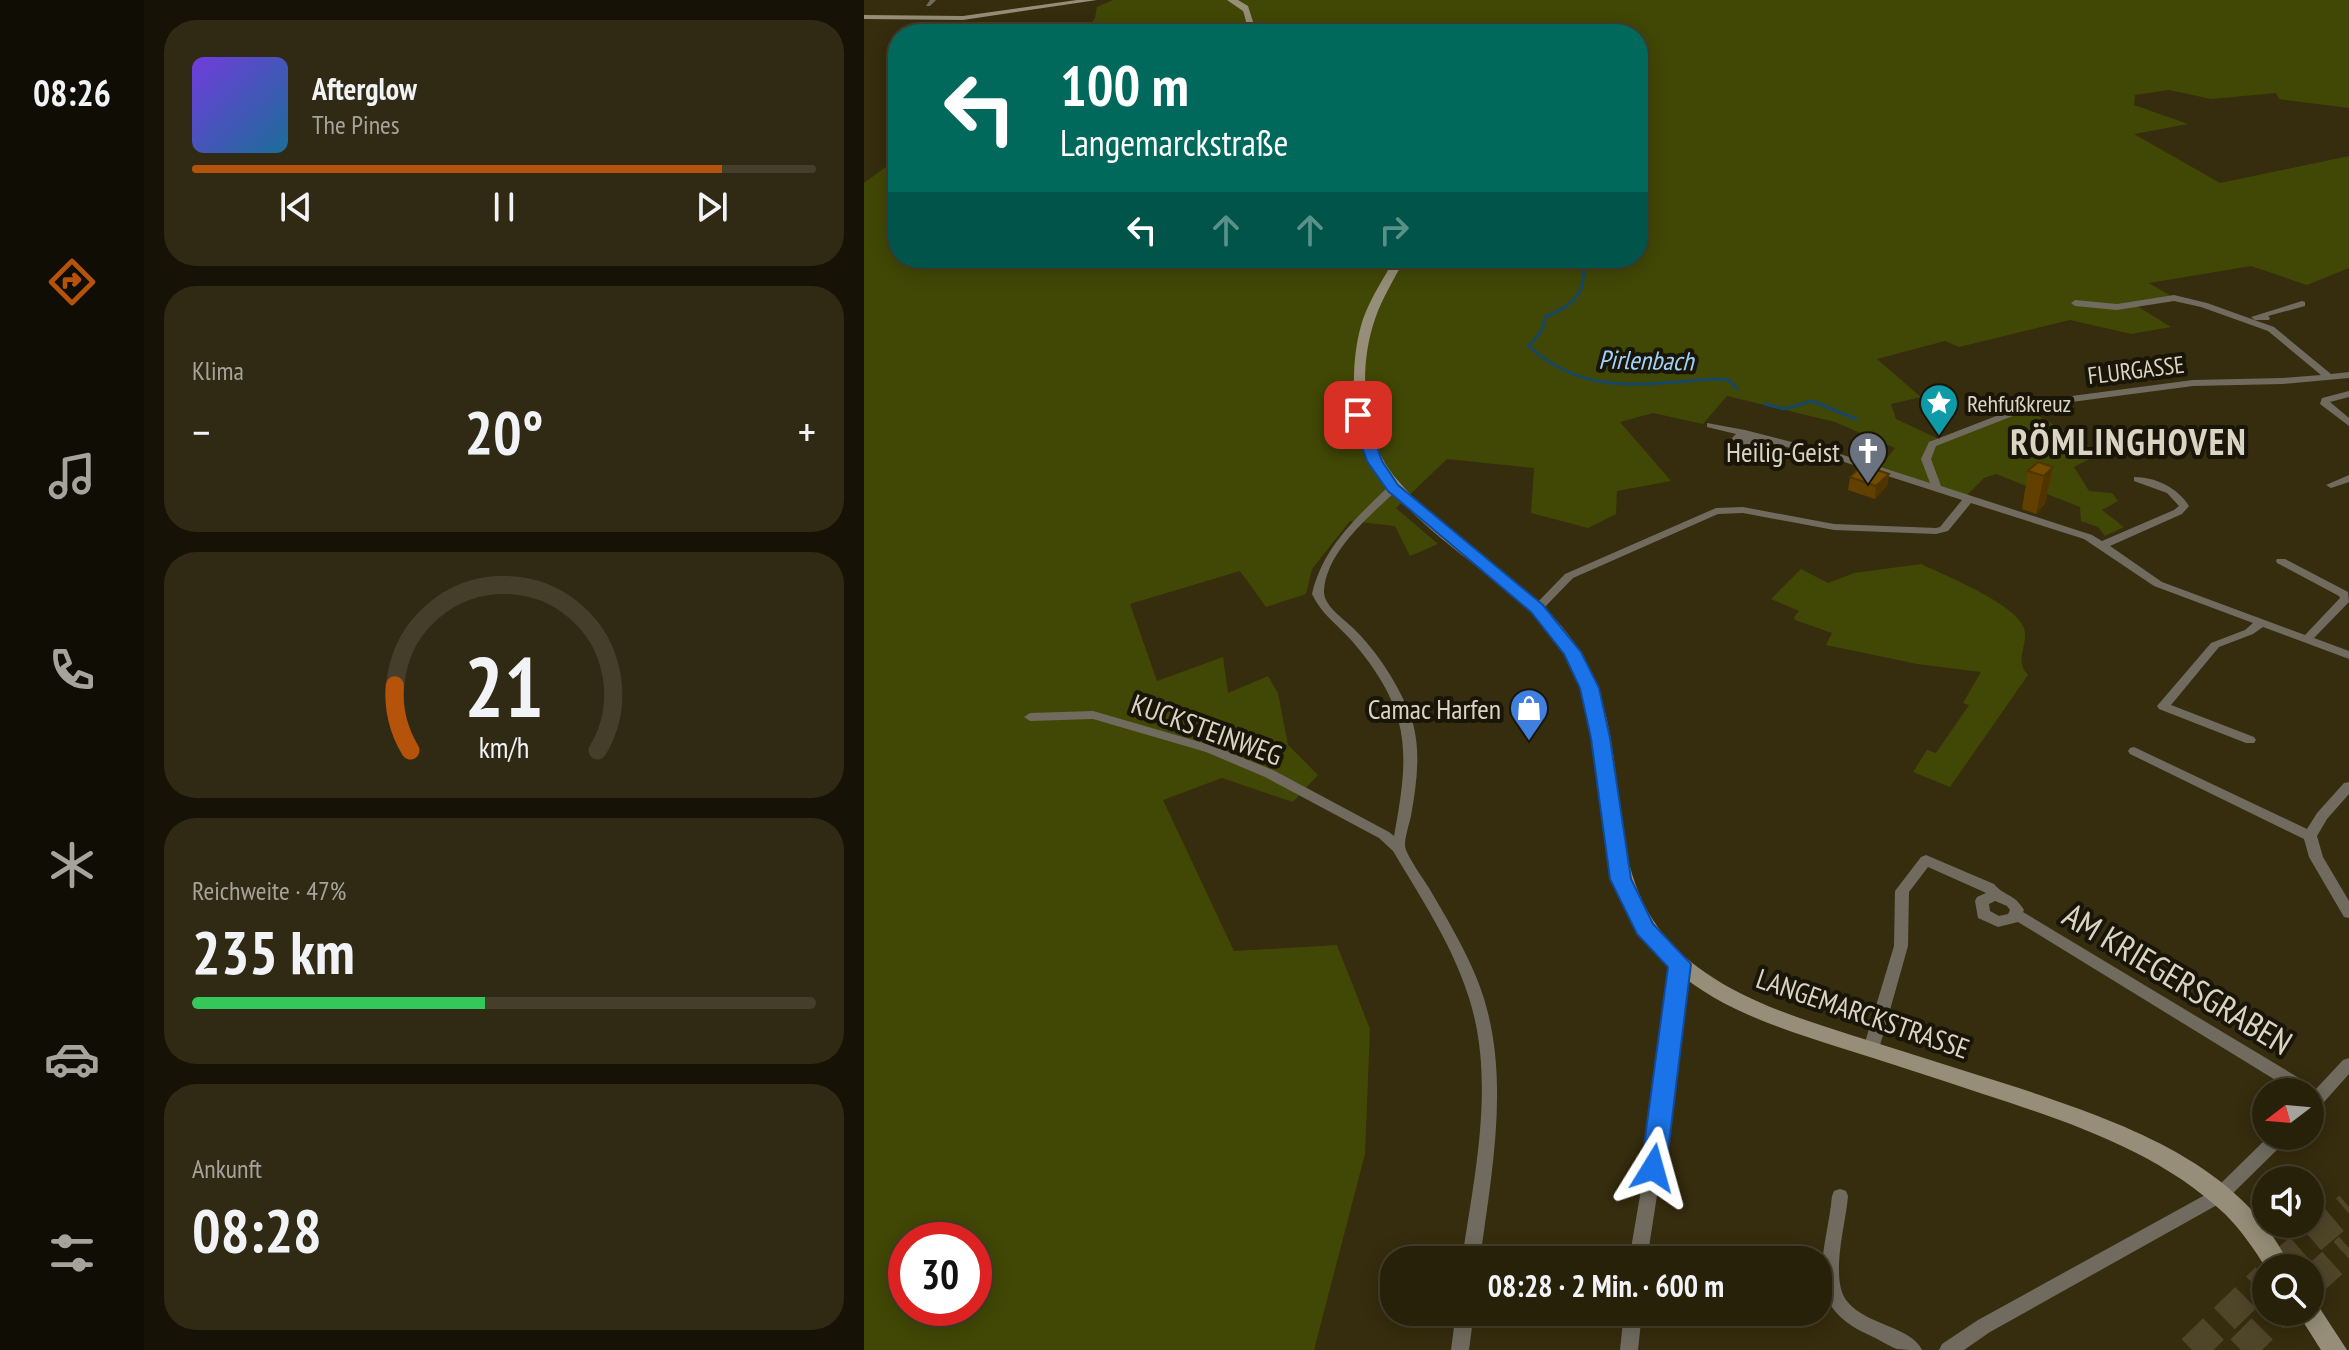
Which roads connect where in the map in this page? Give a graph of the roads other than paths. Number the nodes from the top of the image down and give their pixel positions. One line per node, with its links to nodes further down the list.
1 (1093, 0): 3 (main road)
2 (1231, 0): 4 (main road)
3 (864, 17)
4 (1251, 24)
5 (1395, 268): 18 (main road, LANGEMARCKSTRASSE)
6 (2075, 303): 8 (street)
7 (2302, 304): 8 (street)
8 (2254, 319): 10 (street)
9 (2349, 375): 10 (street, FLURGASSE)
10 (2329, 377): 17 (street, FLURGASSE)
11 (2349, 394): 12 (street)
12 (2349, 423)
13 (1710, 425): 17 (street)
14 (2349, 478): 16 (street)
15 (2138, 479): 20 (street)
16 (2331, 485)
17 (1936, 486): 19 (street)
18 (1393, 488): 22 (main road, LANGEMARCKSTRASSE); 31 (street)
19 (1969, 498): 20 (street); 22 (street)
20 (2102, 545): 23 (street)
21 (2281, 561): 24 (street)
22 (1537, 609): 35 (main road, LANGEMARCKSTRASSE)
23 (2263, 622): 24 (street); 27 (street)
24 (2307, 639): 25 (street)
25 (2349, 655)
26 (1030, 717): 31 (street, KUCKSTEINWEG)
27 (2250, 740)
28 (2134, 751): 30 (street)
29 (2349, 786): 30 (street)
30 (2310, 836): 33 (street)
31 (1398, 848): 43 (street)
32 (1995, 895): 34 (street, AM KRIEGERSGRABEN); 34 (street, AM KRIEGERSGRABEN); 36 (street, AM KRIEGERSGRABEN)
33 (2349, 913)
34 (2017, 915): 38 (street, AM KRIEGERSGRABEN)
35 (1680, 964): 36 (main road, LANGEMARCKSTRASSE); 44 (street)
36 (1871, 1049): 41 (main road, LANGEMARCKSTRASSE)
37 (2349, 1064): 39 (street)
38 (2280, 1078)
39 (2324, 1086)
40 (2266, 1150): 41 (street)
41 (2220, 1195): 45 (main road, LANGEMARCKSTRASSE); 52 (street)
42 (1840, 1196): 51 (street)
43 (1473, 1246)
44 (1640, 1246)
45 (2269, 1254)
46 (1463, 1326): 49 (street)
47 (1632, 1326): 50 (street)
48 (2319, 1326): 53 (main road)
49 (1460, 1350)
50 (1629, 1350)
51 (1913, 1350)
52 (1948, 1350)
53 (2335, 1350)

